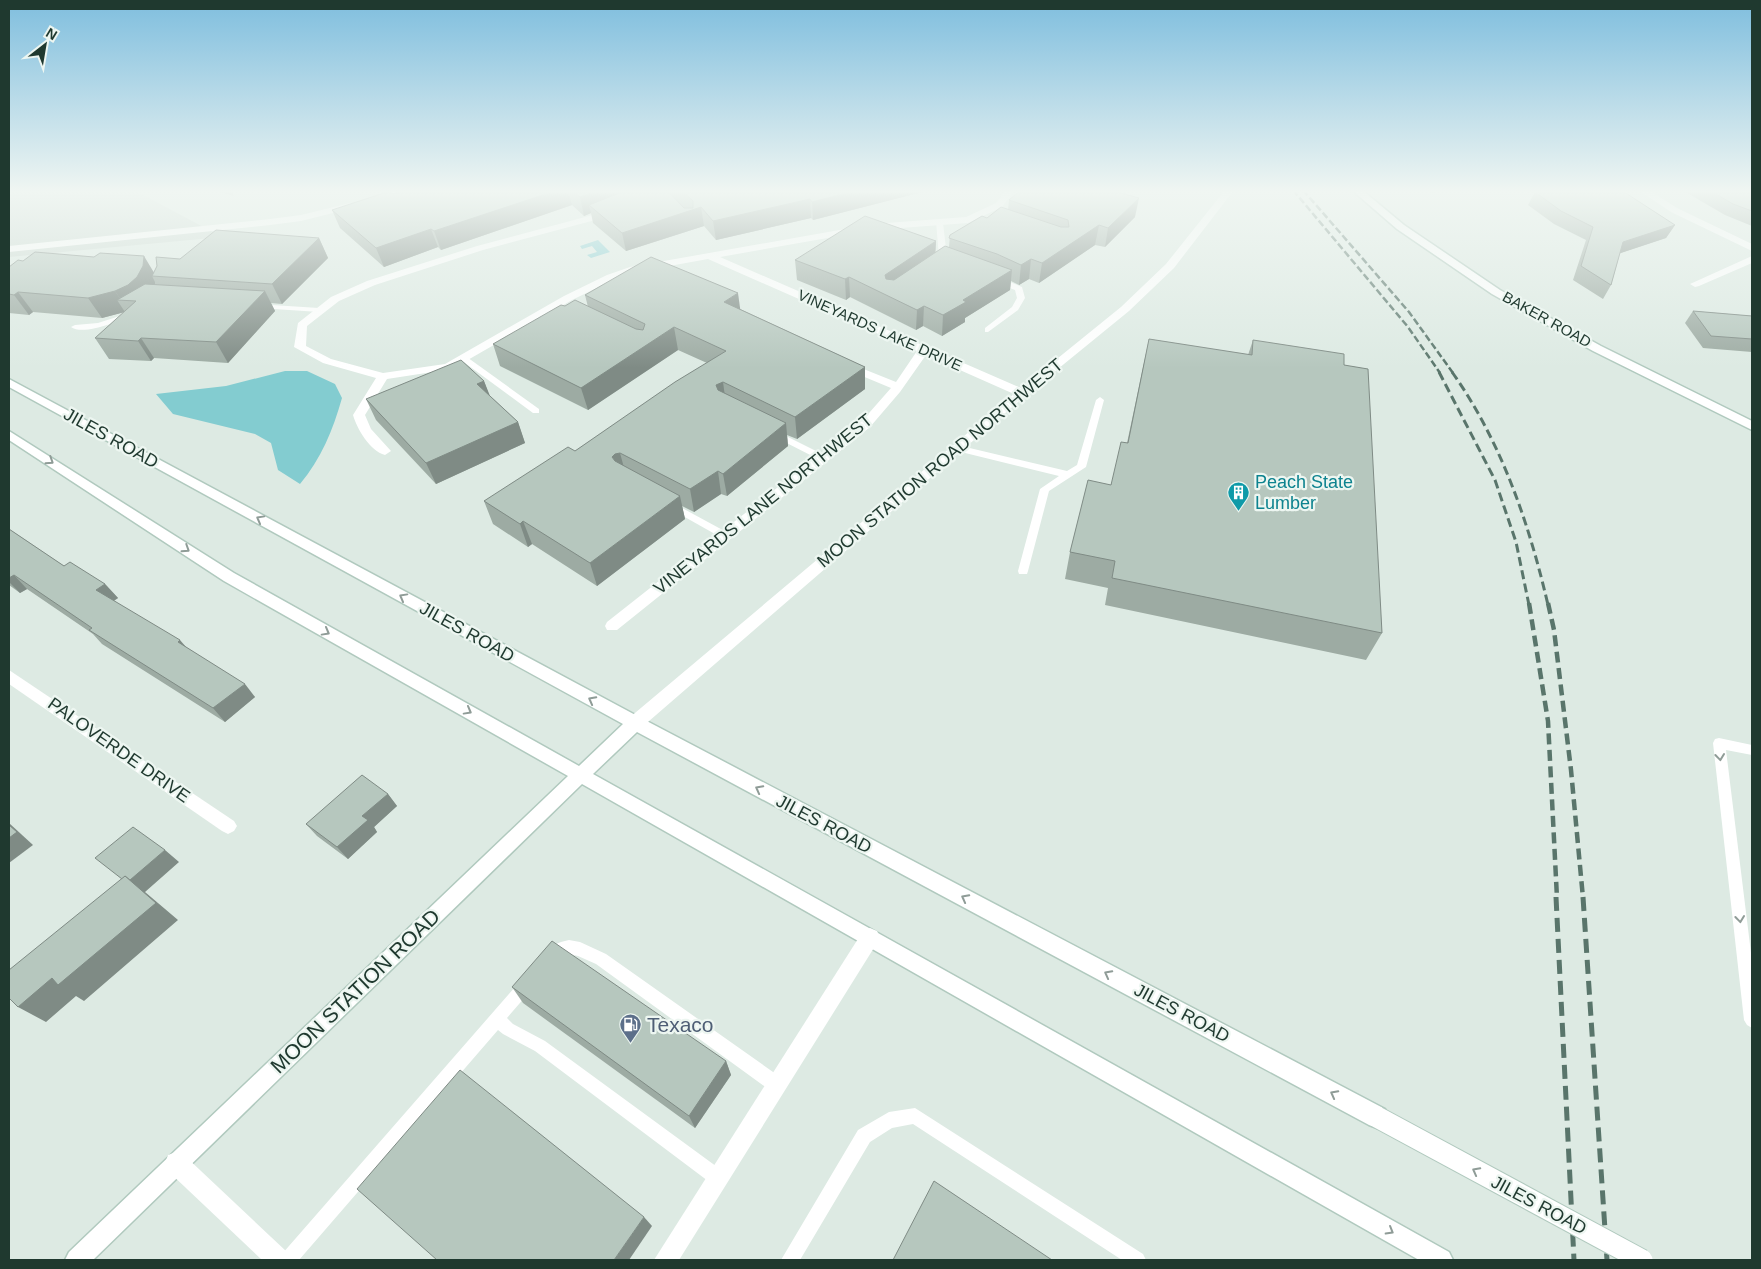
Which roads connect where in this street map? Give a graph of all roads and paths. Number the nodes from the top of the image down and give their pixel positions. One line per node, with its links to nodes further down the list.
1 (476, 249): 13 (street)
2 (748, 249): 6 (street)
3 (942, 249): 8 (lane)
4 (1183, 249): 22 (street, MOON STATION ROAD NORTHWEST)
5 (1433, 249): 25 (street, BAKER ROAD)
6 (710, 256): 16 (street, VINEYARDS LAKE DRIVE); 17 (street)
7 (1752, 259): 10 (street)
8 (949, 263)
9 (992, 278): 15 (lane)
10 (1695, 284)
11 (253, 306): 13 (lane)
12 (139, 310): 14 (lane)
13 (320, 310): 19 (street)
14 (75, 327)
15 (988, 330)
16 (924, 350): 21 (street, VINEYARDS LANE NORTHWEST); 22 (street, VINEYARDS LAKE DRIVE)
17 (464, 358): 19 (street); 24 (lane)
18 (836, 361): 21 (street)
19 (383, 376): 29 (street)
20 (9, 382): 37 (street, JILES ROAD, one-way to 20)
21 (898, 388): 30 (street, VINEYARDS LANE NORTHWEST)
22 (1022, 393): 28 (street, MOON STATION ROAD NORTHWEST)
23 (1100, 400): 31 (lane)
24 (536, 411)
25 (1752, 426)
26 (770, 432): 30 (lane)
27 (9, 435): 39 (street, one-way to 39)
28 (957, 448): 31 (lane); 37 (street, MOON STATION ROAD NORTHWEST)
29 (385, 451)
30 (823, 458): 33 (street, VINEYARDS LANE NORTHWEST)
31 (1069, 475): 34 (lane)
32 (659, 499): 33 (lane)
33 (726, 536): 35 (street, VINEYARDS LANE NORTHWEST)
34 (1022, 571)
35 (612, 626)
36 (9, 676): 40 (street, PALOVERDE DRIVE)
37 (635, 723): 39 (street, MOON STATION ROAD); 54 (street, JILES ROAD, one-way to 37, bridge)
38 (1752, 750): 43 (lane, one-way to 43)
39 (581, 775): 41 (street); 45 (street, MOON STATION ROAD)
40 (228, 826)
41 (870, 937): 44 (street); 53 (street, one-way to 53)
42 (497, 1019): 44 (lane); 46 (lane); 49 (lane)
43 (1752, 1020)
44 (777, 1085): 46 (street)
45 (176, 1163): 47 (street, MOON STATION ROAD); 48 (street)
46 (718, 1178): 50 (street)
47 (77, 1260)
48 (279, 1260)
49 (288, 1260)
50 (666, 1260)
51 (790, 1260): 52 (lane)
52 (1136, 1260)
53 (1441, 1260)
54 (1642, 1260)

